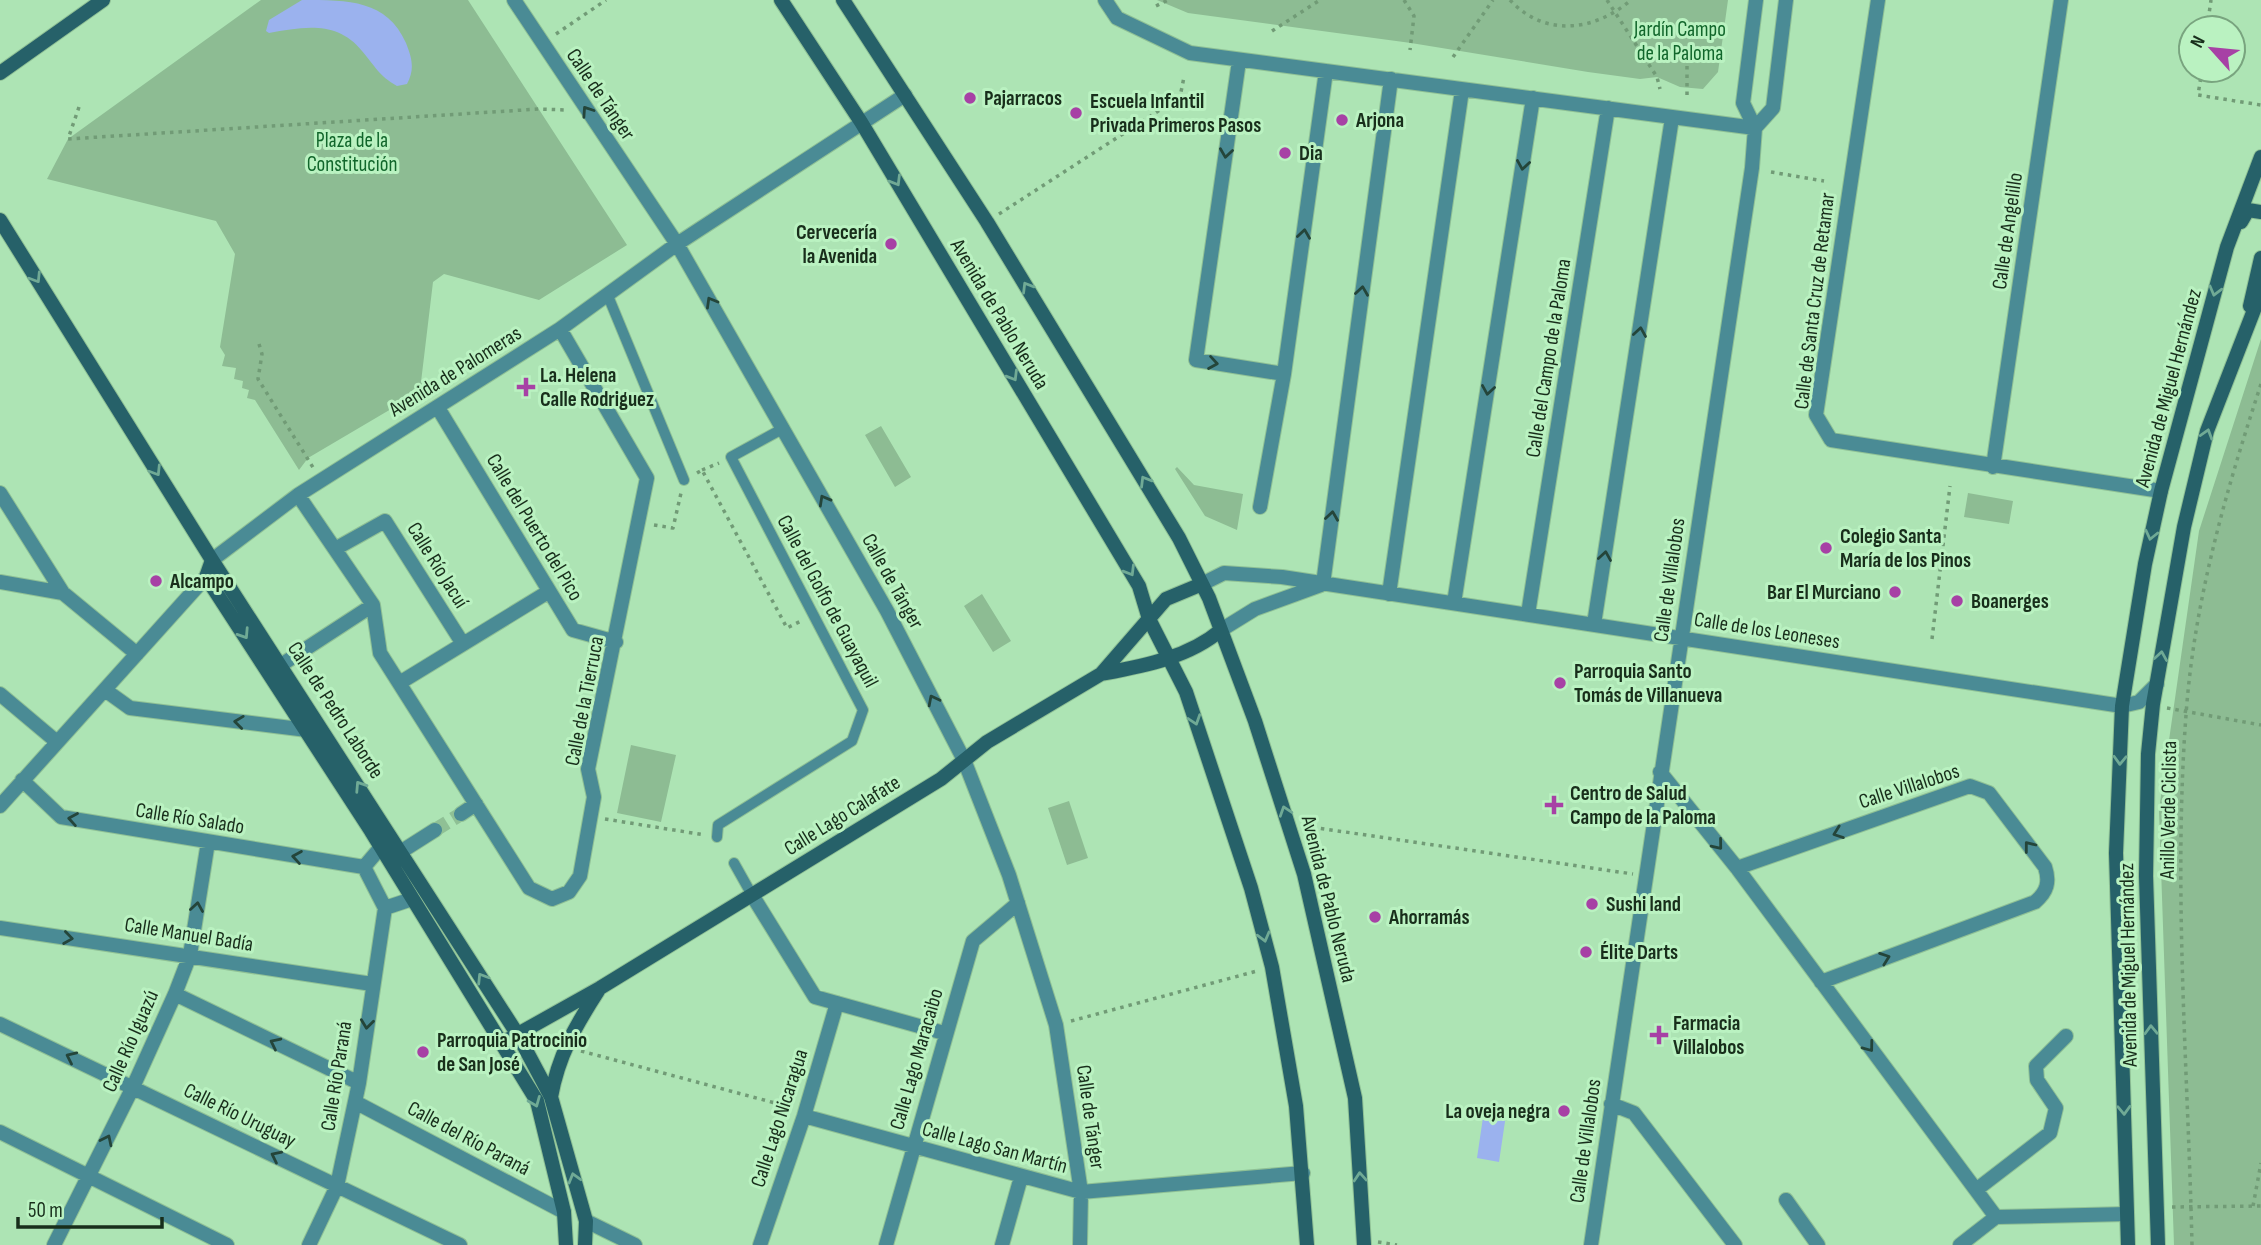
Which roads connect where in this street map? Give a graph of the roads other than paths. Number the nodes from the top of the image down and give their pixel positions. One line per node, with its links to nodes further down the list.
1 (103, 0): 12 (street)
2 (514, 0): 24 (street, Calle de Tánger, one-way to 2)
3 (781, 0): 19 (street, Avenida de Pablo Neruda)
4 (843, 0): 15 (street, Avenida de Pablo Neruda)
5 (1105, 0): 10 (street)
6 (1756, 0): 20 (street)
7 (1786, 0): 20 (street)
8 (1878, 0): 34 (street, Calle de Santa Cruz de Retamar)
9 (2062, 0): 34 (street, Calle de Angelillo)
10 (1239, 61): 11 (street); 31 (street, one-way to 31)
11 (1326, 71): 13 (street); 31 (street, one-way to 11)
12 (0, 73)
13 (1391, 79): 14 (street); 45 (street, one-way to 13)
14 (1462, 90): 16 (street); 48 (street)
15 (905, 96): 19 (street, Avenida de Palomeras); 44 (street, Avenida de Pablo Neruda, one-way to 15)
16 (1533, 97): 17 (street); 49 (street, one-way to 49)
17 (1608, 107): 18 (street); 51 (street, Calle del Campo de la Paloma)
18 (1672, 118): 20 (street); 53 (street, one-way to 18)
19 (861, 122): 24 (street, Avenida de Palomeras); 52 (street, Avenida de Pablo Neruda, one-way to 52)
20 (1755, 128): 55 (street, Calle de Villalobos)
21 (2261, 157): 25 (street, Avenida de Miguel Hernández)
22 (2261, 212): 25 (street, Avenida de Miguel Hernández)
23 (0, 220): 41 (street, Calle de Pedro Laborde, one-way to 41)
24 (677, 244): 28 (street, Avenida de Palomeras); 33 (street, Calle de Tánger, one-way to 24)
25 (2227, 247): 36 (street, Avenida de Miguel Hernández, one-way to 36)
26 (2261, 258): 30 (street, Avenida de Miguel Hernández)
27 (2261, 292): 30 (street, Avenida de Miguel Hernández)
28 (608, 296): 29 (street, Avenida de Palomeras); 35 (lane)
29 (560, 330): 32 (street, Avenida de Palomeras); 56 (street, Calle de la Tierruca)
30 (2246, 332): 63 (street, Avenida de Miguel Hernández, one-way to 30)
31 (1284, 374): 39 (street)
32 (438, 408): 38 (street, Avenida de Palomeras); 46 (street, Calle del Puerto del Pico)
33 (784, 428): 69 (street, Calle de Tánger, one-way to 33); 76 (lane, Calle del Golfo de Guayaquil)
34 (1993, 467): 36 (street, Calle de Santa Cruz de Retamar)
35 (684, 480)
36 (2161, 491): 66 (street, Avenida de Miguel Hernández, one-way to 66)
37 (0, 493): 47 (street)
38 (298, 495): 40 (street, Calle de la Tierruca); 41 (street, Avenida de Palomeras)
39 (1260, 507)
40 (335, 549): 50 (street, Calle de la Tierruca); 57 (street, Calle Río Jacuí)
41 (212, 560): 42 (street); 60 (street, Calle de Pedro Laborde)
42 (206, 577): 58 (street); 67 (street, Calle de Pedro Laborde, one-way to 67)
43 (0, 582): 47 (street)
44 (1202, 584): 45 (street, Calle de los Leoneses); 52 (street, Calle Lago Calafate); 54 (street, Avenida de Pablo Neruda)
45 (1323, 584): 48 (street, Calle de los Leoneses); 54 (street, Calle de los Leoneses)
46 (548, 592): 56 (street, Calle del Puerto del Pico); 57 (street)
47 (63, 593): 58 (street)
48 (1390, 594): 49 (street, Calle de los Leoneses)
49 (1454, 603): 51 (street, Calle de los Leoneses)
50 (373, 605): 60 (street); 62 (street, Calle de la Tierruca)
51 (1528, 614): 53 (street, Calle de los Leoneses)
52 (1149, 619): 59 (street, Avenida de Pablo Neruda); 61 (street, Calle Lago Calafate)
53 (1594, 624): 55 (street, Calle de los Leoneses)
54 (1221, 630): 59 (street); 130 (street, Avenida de Pablo Neruda, one-way to 54)
55 (1681, 638): 66 (street, Calle de los Leoneses); 70 (street, Calle de Villalobos)
56 (616, 642): 72 (street, Calle de la Tierruca)
57 (463, 644): 62 (street)
58 (137, 654): 64 (street)
59 (1170, 657): 61 (street, Calle Lago Calafate); 107 (street, Avenida de Pablo Neruda, one-way to 107)
60 (281, 665): 79 (street, Calle de Pedro Laborde, one-way to 60)
61 (1101, 674): 69 (street, Calle Lago Calafate)
62 (401, 682): 72 (street, Calle de la Tierruca)
63 (2157, 684): 66 (street); 136 (street, Avenida de Miguel Hernández, one-way to 63)
64 (105, 690): 67 (street, one-way to 64); 68 (street)
65 (0, 694): 68 (street)
66 (2122, 706): 115 (street, Avenida de Miguel Hernández, one-way to 115)
67 (307, 730): 78 (street, Calle de Pedro Laborde)
68 (57, 742): 71 (street)
69 (964, 760): 83 (street, Calle Lago Calafate); 85 (street, Calle de Tánger)
70 (1660, 772): 82 (street, one-way to 82); 103 (street, Calle de Villalobos)
71 (22, 780): 73 (street); 77 (street, Calle Río Salado, one-way to 71)
72 (476, 804): 74 (street)
73 (0, 806)
74 (461, 814)
75 (435, 830): 79 (street)
76 (718, 837)
77 (208, 842): 81 (street, Calle Río Salado, one-way to 77); 88 (street, Calle Río Iguazú, one-way to 77)
78 (381, 847): 81 (street); 84 (street, Calle de Pedro Laborde)
79 (402, 851): 96 (street, Calle de Pedro Laborde, one-way to 79)
80 (734, 863): 83 (lane)
81 (364, 867): 86 (street)
82 (1737, 869): 89 (street); 89 (street, Calle Villalobos, one-way to 82)
83 (752, 895): 91 (street, Calle Lago Calafate); 93 (street)
84 (412, 899): 86 (street); 98 (street, Calle de Pedro Laborde)
85 (1018, 903): 95 (street, Calle Lago Maracaibo); 112 (street, Calle de Tánger)
86 (385, 908): 90 (street, Calle Río Paraná)
87 (0, 928): 88 (street, Calle Manuel Badía, one-way to 88)
88 (190, 955): 90 (street, Calle Manuel Badía); 92 (street, Calle Río Iguazú)
89 (1821, 982): 111 (street, one-way to 111)
90 (372, 984): 99 (street, Calle Río Paraná, one-way to 99)
91 (600, 988): 96 (street, Calle Lago Calafate); 101 (street, Calle Lago Calafate)
92 (175, 994): 99 (street, one-way to 92); 100 (street, Calle Río Iguazú)
93 (837, 1003): 95 (street); 104 (street, Calle Lago Nicaragua)
94 (0, 1024): 100 (street, Calle Río Uruguay, one-way to 94)
95 (944, 1033): 106 (street, Calle Lago Maracaibo)
96 (518, 1035): 98 (street, Calle Lago Calafate); 101 (street, Calle de Pedro Laborde)
97 (2066, 1036): 111 (street)
98 (502, 1043): 114 (street, Calle de Pedro Laborde, one-way to 114)
99 (359, 1083): 102 (street, Calle Río Paraná)
100 (133, 1087): 108 (street, Calle Río Iguazú, one-way to 100); 110 (street, Calle Río Uruguay, one-way to 100)
101 (551, 1097): 117 (street, Calle de Pedro Laborde, one-way to 101)
102 (355, 1102): 110 (street, Calle Río Paraná); 114 (street, Calle del Río Paraná)
103 (1611, 1104): 131 (street, Calle de Villalobos); 132 (street)
104 (805, 1114): 106 (street, Calle Lago San Martín); 125 (street, Calle Lago Nicaragua)
105 (0, 1132): 108 (street)
106 (913, 1147): 109 (street, Calle Lago San Martín); 126 (street, Calle Lago Maracaibo)
107 (1303, 1173): 112 (street, Calle Lago San Martín); 129 (street, Avenida de Pablo Neruda)
108 (89, 1177): 118 (street, Calle Río Iguazú); 119 (street)
109 (1021, 1177): 112 (street, Calle Lago San Martín); 127 (street)
110 (337, 1186): 120 (street, Calle Río Paraná); 121 (street, Calle Río Uruguay)
111 (1976, 1190): 116 (street)
112 (1081, 1192): 128 (street, Calle de Tánger)
113 (1786, 1200): 133 (street)
114 (564, 1212): 122 (street, Calle de Pedro Laborde)
115 (2127, 1214): 116 (street); 135 (street, Avenida de Miguel Hernández)
116 (1996, 1217): 134 (street)
117 (586, 1220): 123 (street, Calle de Pedro Laborde); 124 (street)
118 (54, 1245)
119 (227, 1245)
120 (309, 1245)
121 (460, 1245)
122 (566, 1245)
123 (586, 1245)
124 (635, 1245)
125 (760, 1245)
126 (886, 1245)
127 (1002, 1245)
128 (1080, 1245)
129 (1307, 1245)
130 (1364, 1245)
131 (1591, 1245)
132 (1735, 1245)
133 (1818, 1245)
134 (1960, 1245)
135 (2128, 1245)
136 (2158, 1245)

